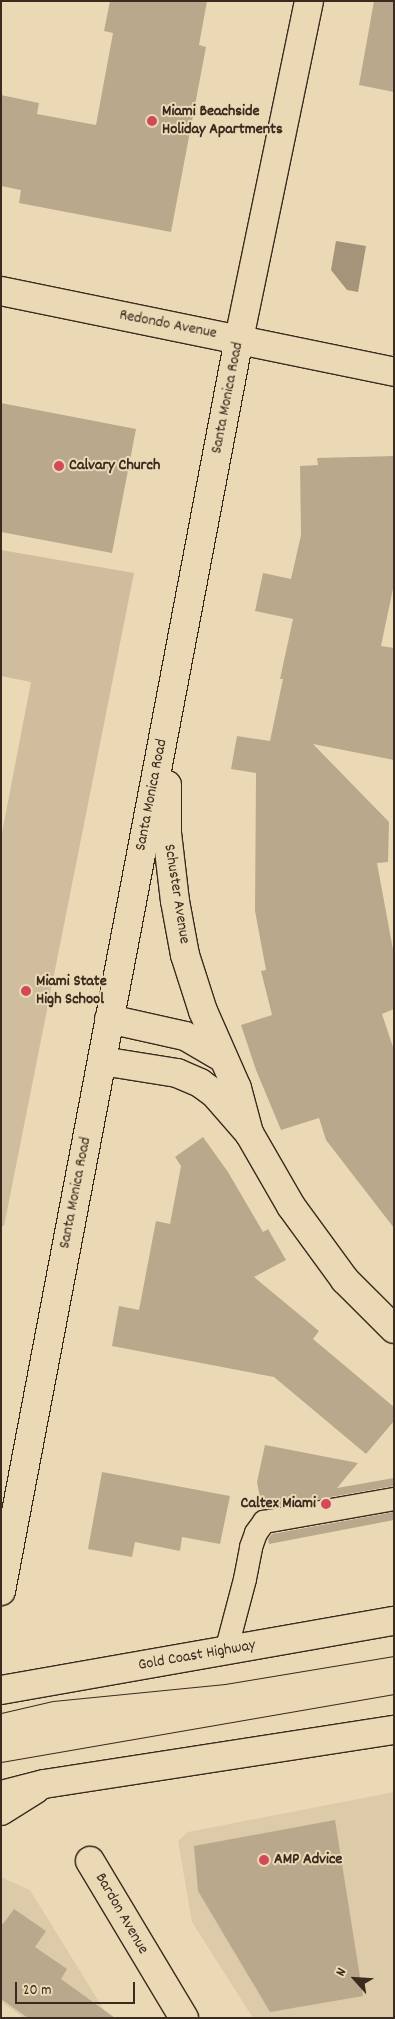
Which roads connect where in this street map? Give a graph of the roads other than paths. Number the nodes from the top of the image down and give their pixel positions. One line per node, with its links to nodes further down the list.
1 (309, 1): 3 (main road, Santa Monica Road)
2 (1, 291): 3 (main road, Redondo Avenue)
3 (239, 339): 4 (main road, Redondo Avenue); 5 (main road, Santa Monica Road)
4 (394, 372)
5 (166, 724): 6 (main road, Santa Monica Road); 7 (main road, Schuster Avenue)
6 (109, 1019): 7 (main road); 8 (main road, Santa Monica Road)
7 (223, 1058): 9 (main road, Schuster Avenue)
8 (102, 1061): 9 (main road, Schuster Avenue); 12 (main road, Santa Monica Road)
9 (249, 1133): 10 (main road, Schuster Avenue)
10 (394, 1329)
11 (394, 1499): 14 (lane)
12 (1, 1591)
13 (394, 1621): 14 (main road, Gold Coast Highway)
14 (226, 1650): 15 (main road, Gold Coast Highway)
15 (1, 1690)
16 (394, 1730): 17 (main road)
17 (44, 1784): 18 (main road); 19 (main road)
18 (1, 1794)
19 (1, 1811)
20 (90, 1861): 21 (main road, Bardon Avenue)
21 (184, 2018)

